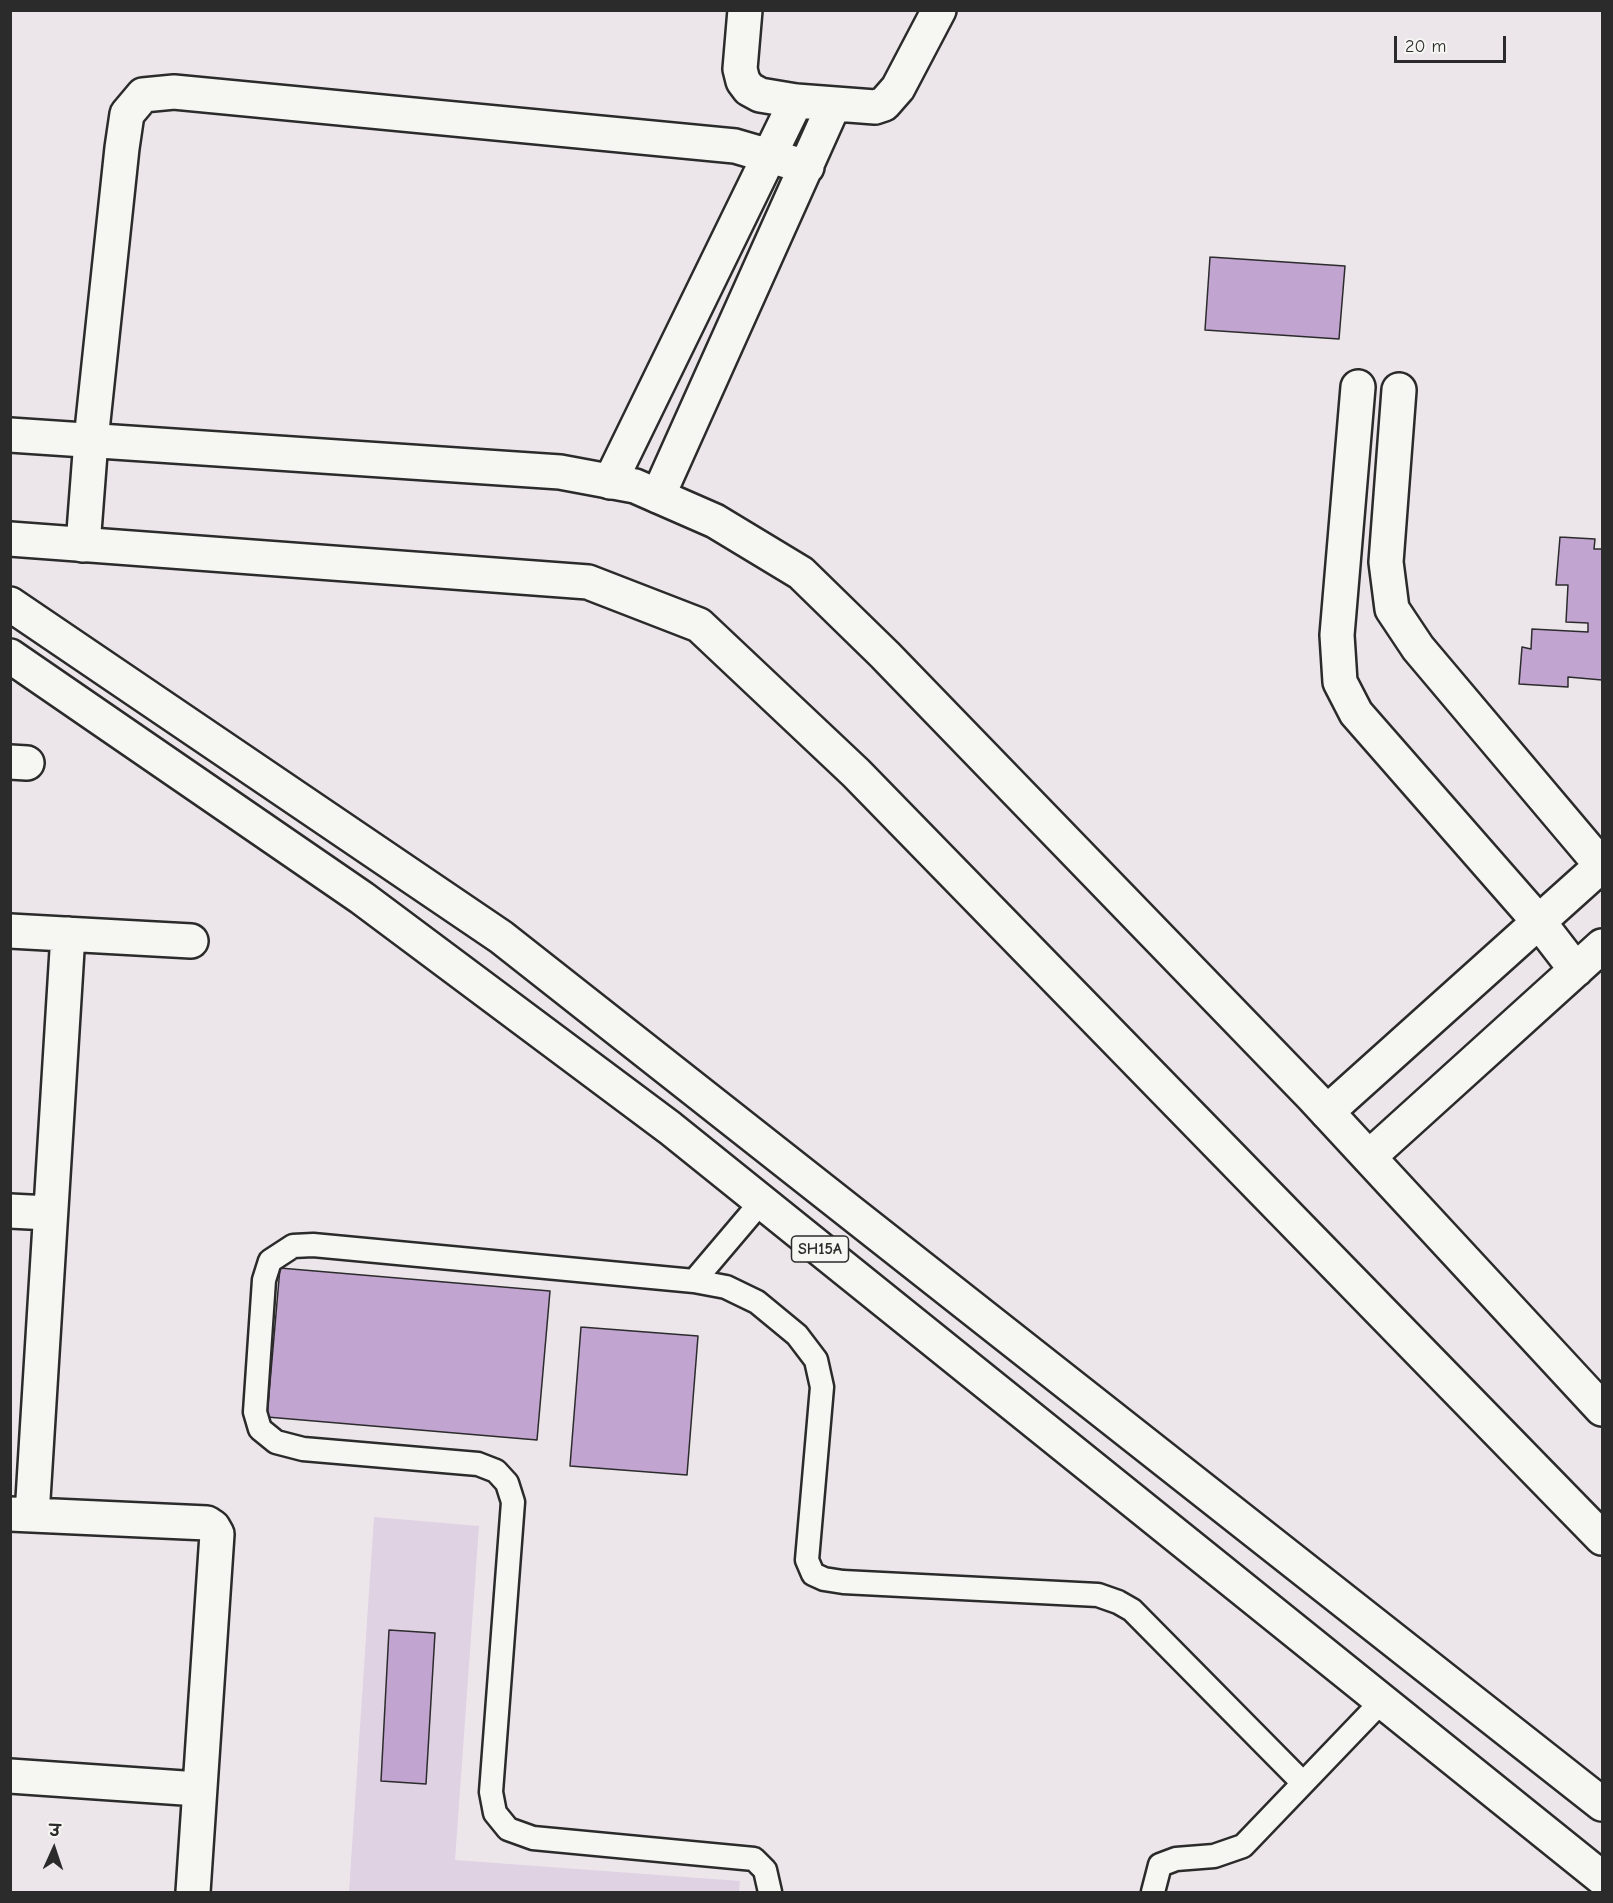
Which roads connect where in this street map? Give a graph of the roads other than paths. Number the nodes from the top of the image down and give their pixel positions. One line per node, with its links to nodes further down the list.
1 (745, 10): 3 (street)
2 (939, 10): 4 (street)
3 (796, 101): 4 (street); 5 (street)
4 (834, 104): 6 (street)
5 (770, 154): 6 (street); 10 (street); 11 (street)
6 (807, 167): 12 (street)
7 (1358, 387): 18 (street)
8 (1399, 390): 17 (street)
9 (10, 435): 10 (street)
10 (91, 440): 11 (street); 14 (street)
11 (610, 482): 12 (street)
12 (658, 496): 24 (street)
13 (10, 539): 14 (street)
14 (83, 544): 32 (street)
15 (10, 604): 37 (street, SH15A)
16 (10, 656): 26 (street, SH15A)
17 (1602, 866): 18 (street)
18 (1539, 922): 23 (street); 24 (street)
19 (10, 931): 20 (street)
20 (68, 934): 21 (street); 28 (street)
21 (191, 941)
22 (1602, 946): 23 (street)
23 (1576, 970): 25 (street)
24 (1328, 1112): 25 (street)
25 (1369, 1157): 30 (street)
26 (761, 1202): 29 (lane); 33 (street, SH15A)
27 (10, 1211): 28 (street)
28 (49, 1213): 31 (street)
29 (694, 1281): 35 (lane); 40 (lane)
30 (1602, 1409)
31 (21, 1515): 36 (street)
32 (1602, 1538)
33 (1382, 1701): 35 (lane); 38 (street, SH15A)
34 (10, 1776): 36 (street)
35 (1303, 1784): 41 (lane)
36 (198, 1790): 39 (street)
37 (1602, 1804)
38 (1602, 1878)
39 (193, 1893)
40 (770, 1893)
41 (1153, 1893)

